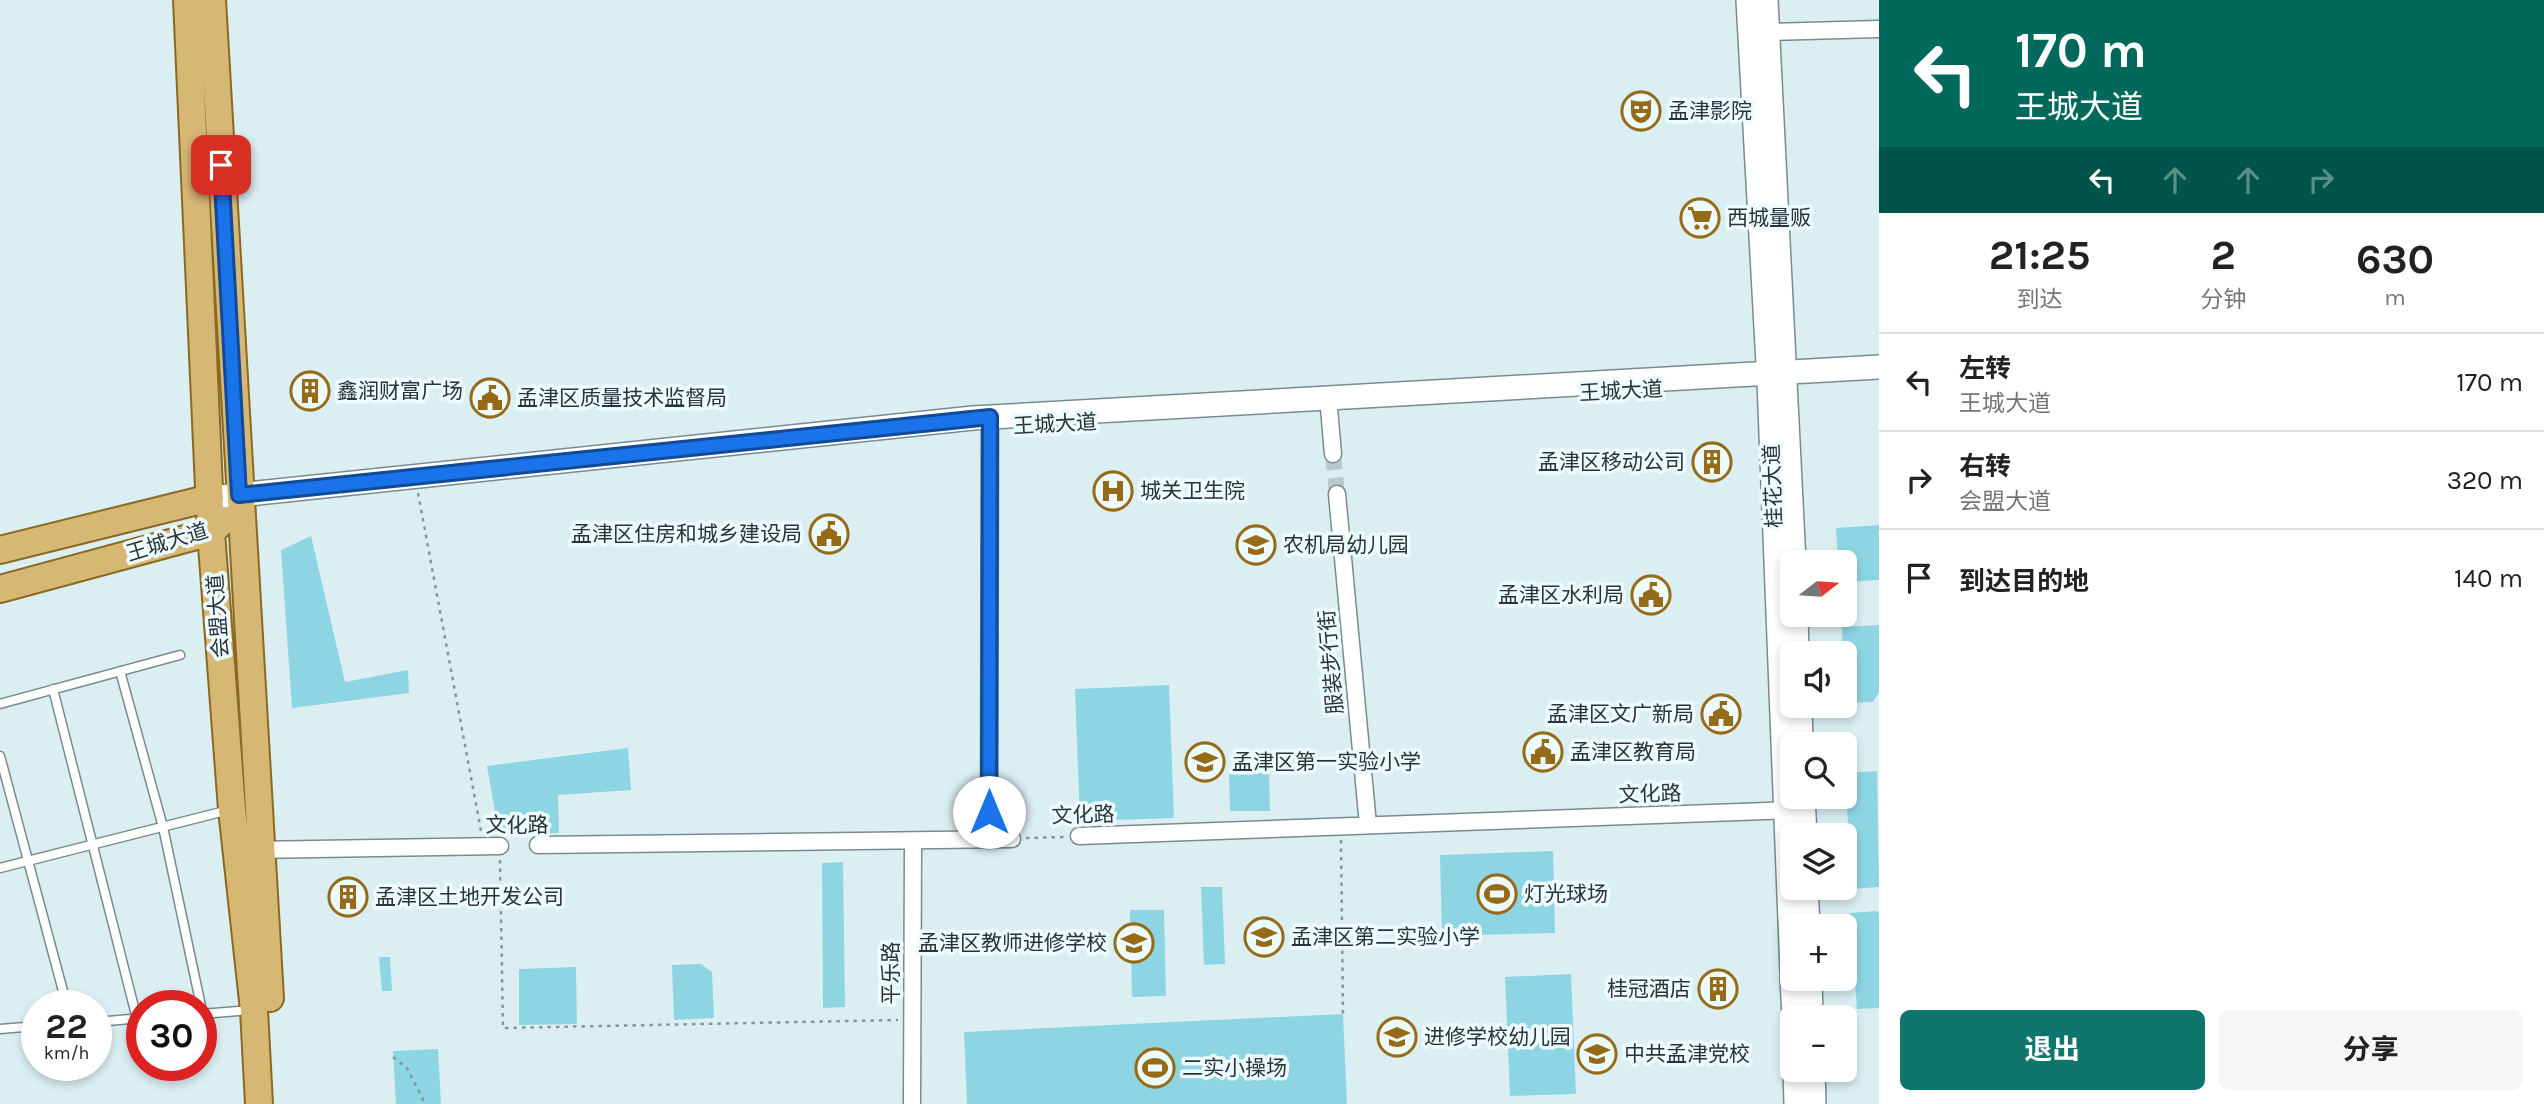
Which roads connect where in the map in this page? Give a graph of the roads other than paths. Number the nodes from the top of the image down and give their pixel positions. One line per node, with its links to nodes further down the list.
1 (187, 0): 14 (main road, 会盟大道)
2 (212, 0): 15 (main road, 会盟大道)
3 (1748, 0): 8 (main road, 桂花大道)
4 (1766, 0): 6 (main road, 桂花大道)
5 (1879, 29): 6 (street)
6 (1767, 32): 8 (main road, 桂花大道)
7 (1879, 367): 8 (main road, 王城大道)
8 (1777, 376): 9 (main road, 王城大道); 10 (main road, 王城大道); 11 (main road, 王城大道); 18 (main road, 桂花大道); 24 (main road, 桂花大道)
9 (1879, 377)
10 (1328, 397): 11 (main road, 王城大道); 12 (street)
11 (990, 423): 15 (main road, 王城大道); 15 (main road, 王城大道); 33 (street)
12 (1333, 454)
13 (1337, 494): 29 (street, 服装步行街)
14 (210, 498): 15 (main road, 王城大道); 16 (main road, 会盟大道); 17 (main road, 王城大道)
15 (240, 501): 16 (main road, 王城大道); 38 (main road, 会盟大道)
16 (211, 531): 19 (main road, 王城大道); 27 (main road, 会盟大道)
17 (0, 550)
18 (1793, 550)
19 (0, 589)
20 (180, 655): 21 (lane)
21 (120, 671): 22 (lane); 30 (lane)
22 (53, 689): 23 (lane); 35 (lane)
23 (0, 704)
24 (1794, 732)
25 (0, 756): 39 (lane)
26 (1780, 806): 29 (street, 文化路)
27 (232, 809): 30 (lane); 38 (main road, 会盟大道)
28 (1798, 809): 41 (main road, 桂花大道)
29 (1368, 825): 31 (street, 文化路)
30 (163, 827): 35 (lane); 44 (lane)
31 (1079, 836)
32 (1012, 839): 33 (street, 文化路)
33 (989, 840): 34 (street, 文化路)
34 (913, 843): 36 (street, 文化路); 53 (street, 平乐路)
35 (93, 845): 39 (lane); 43 (lane)
36 (538, 845)
37 (492, 846): 38 (street, 文化路)
38 (249, 850): 46 (main road, 会盟大道); 52 (main road, 会盟大道)
39 (27, 861): 40 (lane); 42 (lane)
40 (0, 868)
41 (1794, 914)
42 (63, 990)
43 (132, 990)
44 (198, 990)
45 (217, 1010): 46 (lane)
46 (254, 1010): 51 (main road, 会盟大道)
47 (21, 1027): 48 (lane)
48 (0, 1029)
49 (1795, 1082): 54 (main road)
50 (1813, 1082): 55 (main road)
51 (259, 1104)
52 (277, 1104)
53 (912, 1104)
54 (1796, 1104)
55 (1814, 1104)

